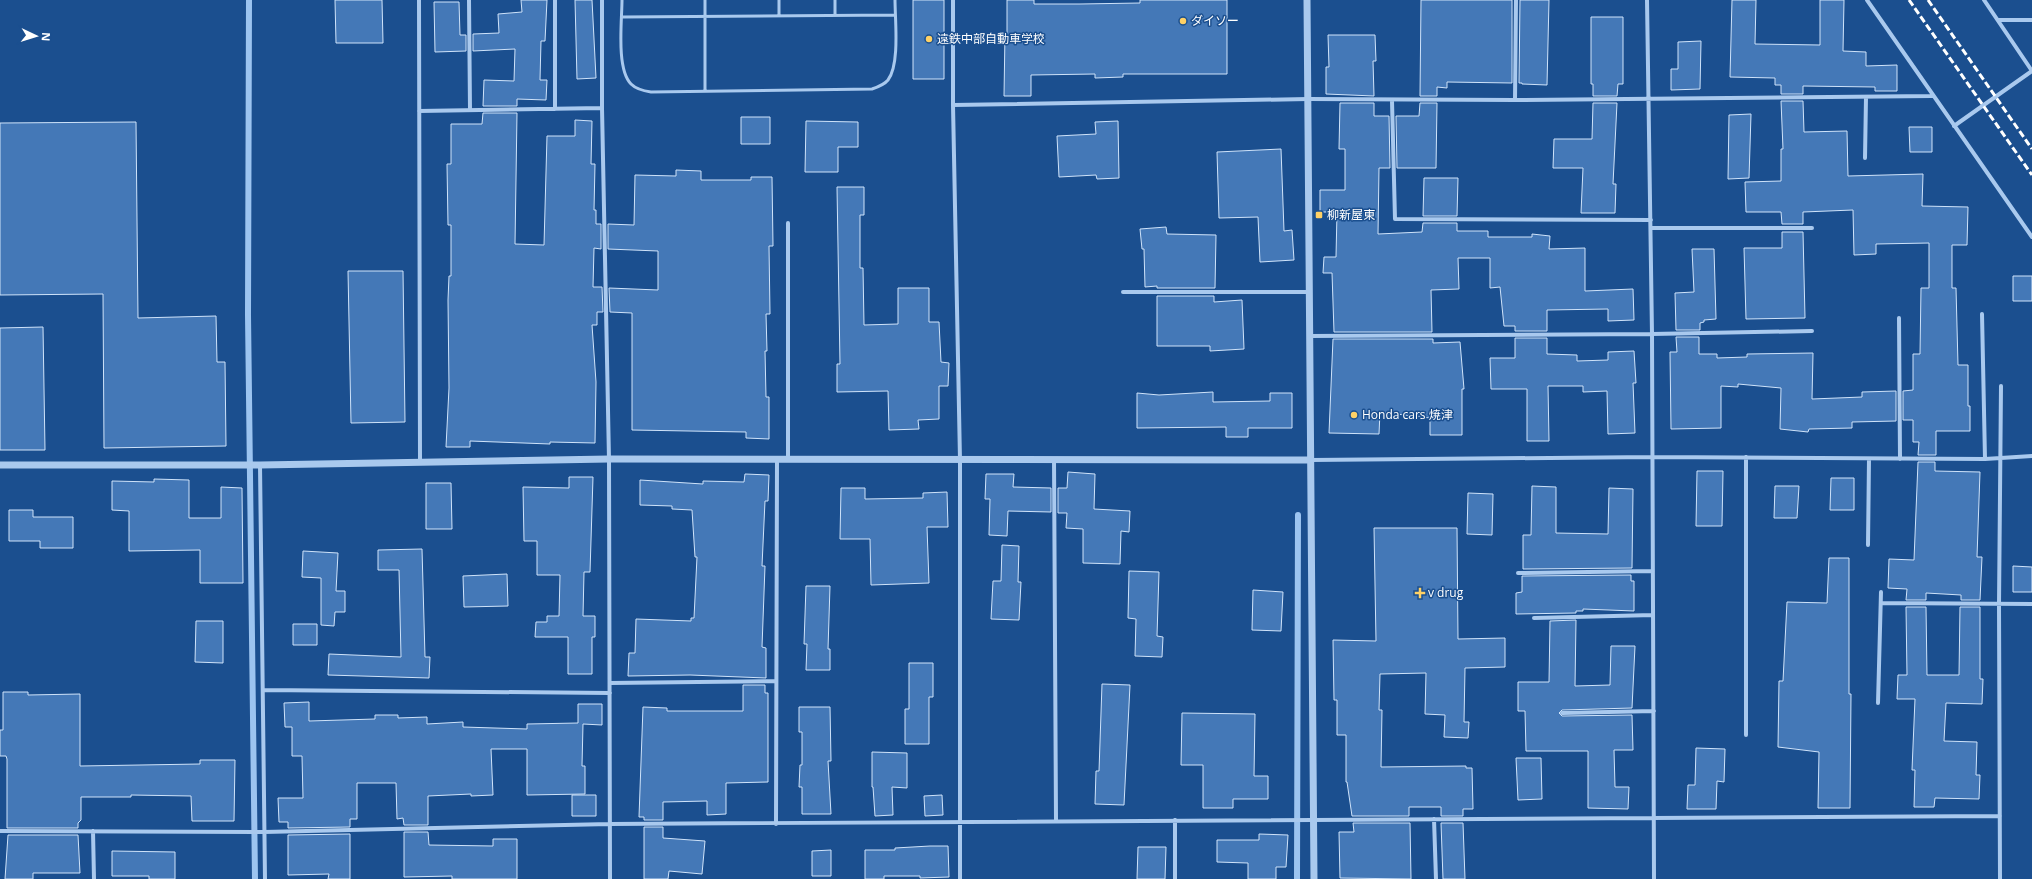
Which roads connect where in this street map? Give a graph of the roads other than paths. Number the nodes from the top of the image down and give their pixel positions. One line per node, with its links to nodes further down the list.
1 (419, 0): 35 (street)
2 (469, 0): 34 (street)
3 (555, 0): 33 (street)
4 (602, 0): 32 (street)
5 (622, 0): 20 (lane)
6 (705, 0): 18 (lane)
7 (779, 0): 19 (lane)
8 (835, 0): 16 (lane)
9 (895, 0): 17 (lane)
10 (954, 0): 31 (street)
11 (1307, 0): 28 (street)
12 (1516, 0): 29 (street)
13 (1647, 0): 27 (street)
14 (1866, 0): 26 (street)
15 (1984, 0): 21 (street)
16 (835, 15): 17 (lane); 19 (lane)
17 (895, 15): 24 (lane)
18 (705, 16): 19 (lane); 20 (lane); 24 (lane)
19 (779, 16)
20 (622, 17): 24 (lane)
21 (1998, 20): 22 (street); 23 (street)
22 (2032, 20)
23 (2032, 71): 36 (street)
24 (705, 92)
25 (1866, 96): 26 (street); 27 (street); 37 (street)
26 (1932, 96): 36 (street)
27 (1649, 98): 29 (street); 38 (street)
28 (1308, 99): 30 (street); 31 (street); 44 (street)
29 (1515, 100): 30 (street)
30 (1392, 101): 38 (street)
31 (953, 105): 62 (street)
32 (602, 108): 33 (street); 55 (street)
33 (555, 109): 34 (street)
34 (470, 110): 35 (street)
35 (419, 111): 64 (street)
36 (1954, 126): 42 (street)
37 (1865, 158)
38 (1651, 220): 40 (street)
39 (788, 224): 57 (street)
40 (1651, 228): 41 (street); 48 (street)
41 (1812, 228)
42 (2032, 237)
43 (1123, 292): 44 (street)
44 (1309, 292): 49 (street)
45 (1982, 314): 61 (street)
46 (1899, 318): 60 (street)
47 (1812, 331): 48 (street)
48 (1652, 334): 49 (street); 52 (street)
49 (1310, 336): 63 (street)
50 (2001, 386): 54 (street)
51 (2032, 456): 54 (street)
52 (1653, 457): 53 (street); 63 (street); 68 (street)
53 (1746, 457): 59 (street); 83 (street)
54 (2002, 457): 61 (street); 73 (street)
55 (609, 459): 56 (street); 64 (street); 77 (street)
56 (777, 459): 57 (street); 76 (street)
57 (788, 459): 62 (street)
58 (1054, 459): 62 (street); 63 (street); 87 (street)
59 (1869, 459): 60 (street); 67 (street)
60 (1900, 459): 61 (street)
61 (1985, 459)
62 (960, 460): 92 (street)
63 (1310, 460): 89 (street)
64 (420, 462): 65 (street)
65 (260, 464): 66 (street); 78 (street)
66 (0, 465)
67 (1868, 546)
68 (1653, 571): 69 (street); 74 (street)
69 (1518, 573)
70 (1881, 592): 71 (street)
71 (1880, 603): 73 (street); 80 (street)
72 (2032, 604): 73 (street)
73 (1999, 605): 84 (street)
74 (1654, 615): 75 (street); 81 (street)
75 (1534, 618)
76 (776, 681): 77 (street); 91 (street)
77 (610, 683): 79 (street)
78 (263, 690): 79 (street); 95 (street)
79 (610, 693): 90 (street)
80 (1878, 703)
81 (1654, 711): 82 (street); 85 (street)
82 (1562, 713)
83 (1746, 735)
84 (2000, 816): 85 (street); 104 (street)
85 (1654, 818): 86 (street); 103 (street)
86 (1434, 819): 89 (street); 102 (street)
87 (1056, 820): 88 (street); 92 (street)
88 (1175, 820): 89 (street); 100 (street)
89 (1314, 820): 101 (street)
90 (610, 824): 91 (street); 95 (street); 98 (street)
91 (776, 824): 92 (street)
92 (959, 824): 99 (street)
93 (0, 831): 94 (street)
94 (93, 831): 95 (street); 96 (street)
95 (264, 832): 97 (street)
96 (94, 879)
97 (265, 879)
98 (610, 879)
99 (960, 879)
100 (1175, 879)
101 (1314, 879)
102 (1436, 879)
103 (1654, 879)
104 (2000, 879)

